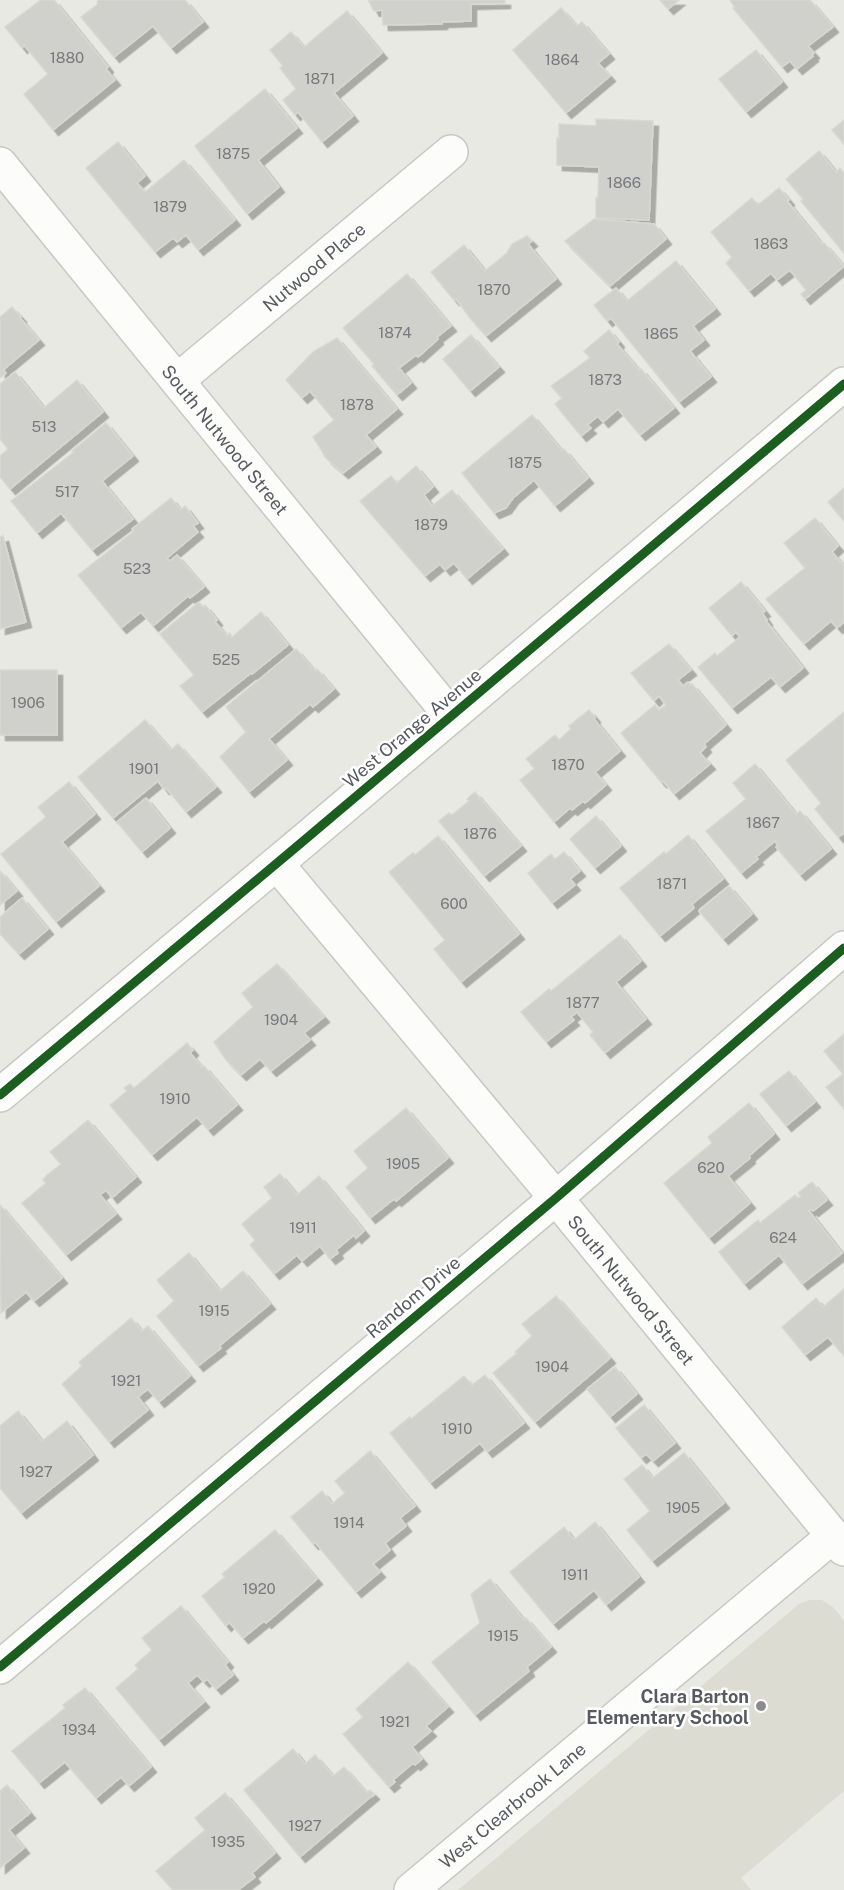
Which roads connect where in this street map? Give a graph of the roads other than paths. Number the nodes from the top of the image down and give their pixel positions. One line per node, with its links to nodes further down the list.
1 (451, 153): 3 (street, Nutwood Place)
2 (0, 164): 3 (street, South Nutwood Street)
3 (178, 380): 5 (street, South Nutwood Street)
4 (844, 384): 5 (street, West Orange Avenue)
5 (450, 716): 6 (street, West Orange Avenue)
6 (277, 864): 8 (street, West Orange Avenue); 9 (street, South Nutwood Street)
7 (844, 948): 9 (street, Random Drive)
8 (0, 1095)
9 (556, 1198): 10 (street, South Nutwood Street); 11 (street, Random Drive)
10 (839, 1542): 12 (street, West Clearbrook Lane)
11 (0, 1667)
12 (411, 1890)

